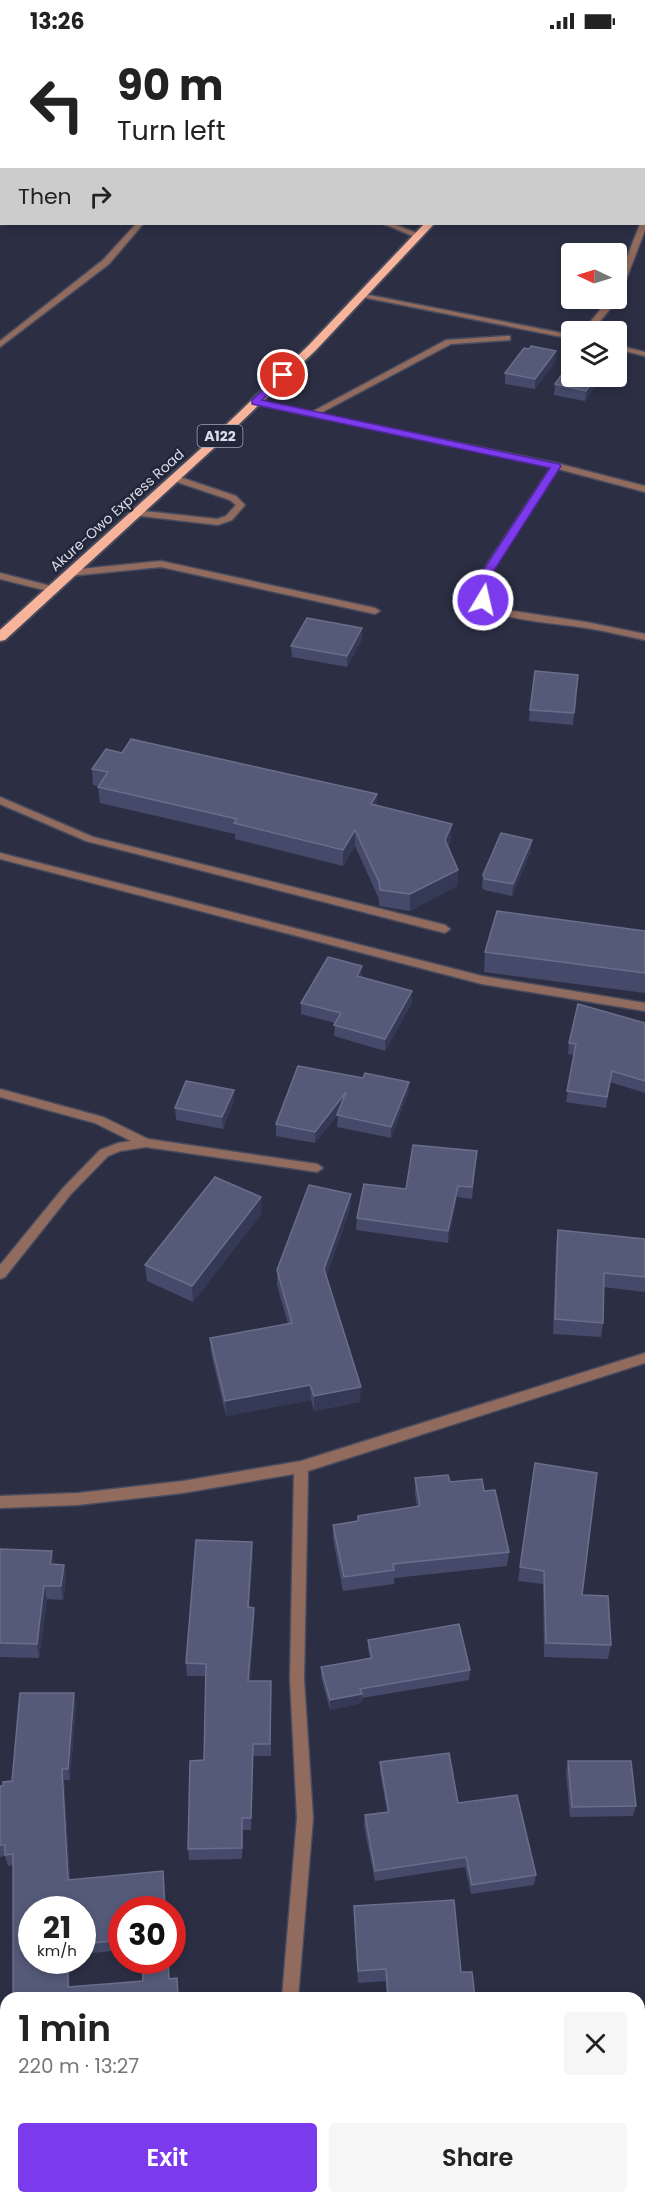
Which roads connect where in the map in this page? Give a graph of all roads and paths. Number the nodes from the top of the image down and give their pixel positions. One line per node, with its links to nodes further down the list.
1 (138, 225): 12 (street)
2 (391, 225): 5 (street)
3 (428, 225): 5 (highway, Akure-Owo Express Road / A122)
4 (643, 225): 6 (street)
5 (418, 235): 7 (highway, Akure-Owo Express Road / A122)
6 (627, 268)
7 (362, 294): 10 (street); 15 (highway, Akure-Owo Express Road / A122)
8 (606, 309): 9 (street)
9 (595, 321)
10 (561, 335)
11 (507, 338): 16 (street)
12 (0, 345)
13 (627, 350): 14 (street)
14 (645, 354)
15 (255, 402): 16 (street); 18 (highway, Akure-Owo Express Road / A122)
16 (312, 414): 17 (street)
17 (556, 466): 19 (street); 26 (street)
18 (174, 478): 20 (highway, Akure-Owo Express Road / A122); 20 (street)
19 (645, 489)
20 (135, 513): 21 (highway, Akure-Owo Express Road / A122)
21 (70, 573): 23 (highway, Akure-Owo Express Road / A122); 24 (street)
22 (0, 576): 23 (street)
23 (52, 589): 25 (highway, Akure-Owo Express Road / A122)
24 (375, 612)
25 (0, 637)
26 (645, 637)
27 (0, 800): 29 (street)
28 (0, 856): 30 (street)
29 (445, 929)
30 (645, 1007)
31 (0, 1093): 32 (street)
32 (146, 1143): 33 (street); 34 (street)
33 (317, 1168)
34 (0, 1274)
35 (645, 1358): 36 (street)
36 (301, 1467): 37 (street); 38 (street)
37 (0, 1502)
38 (290, 1992)

